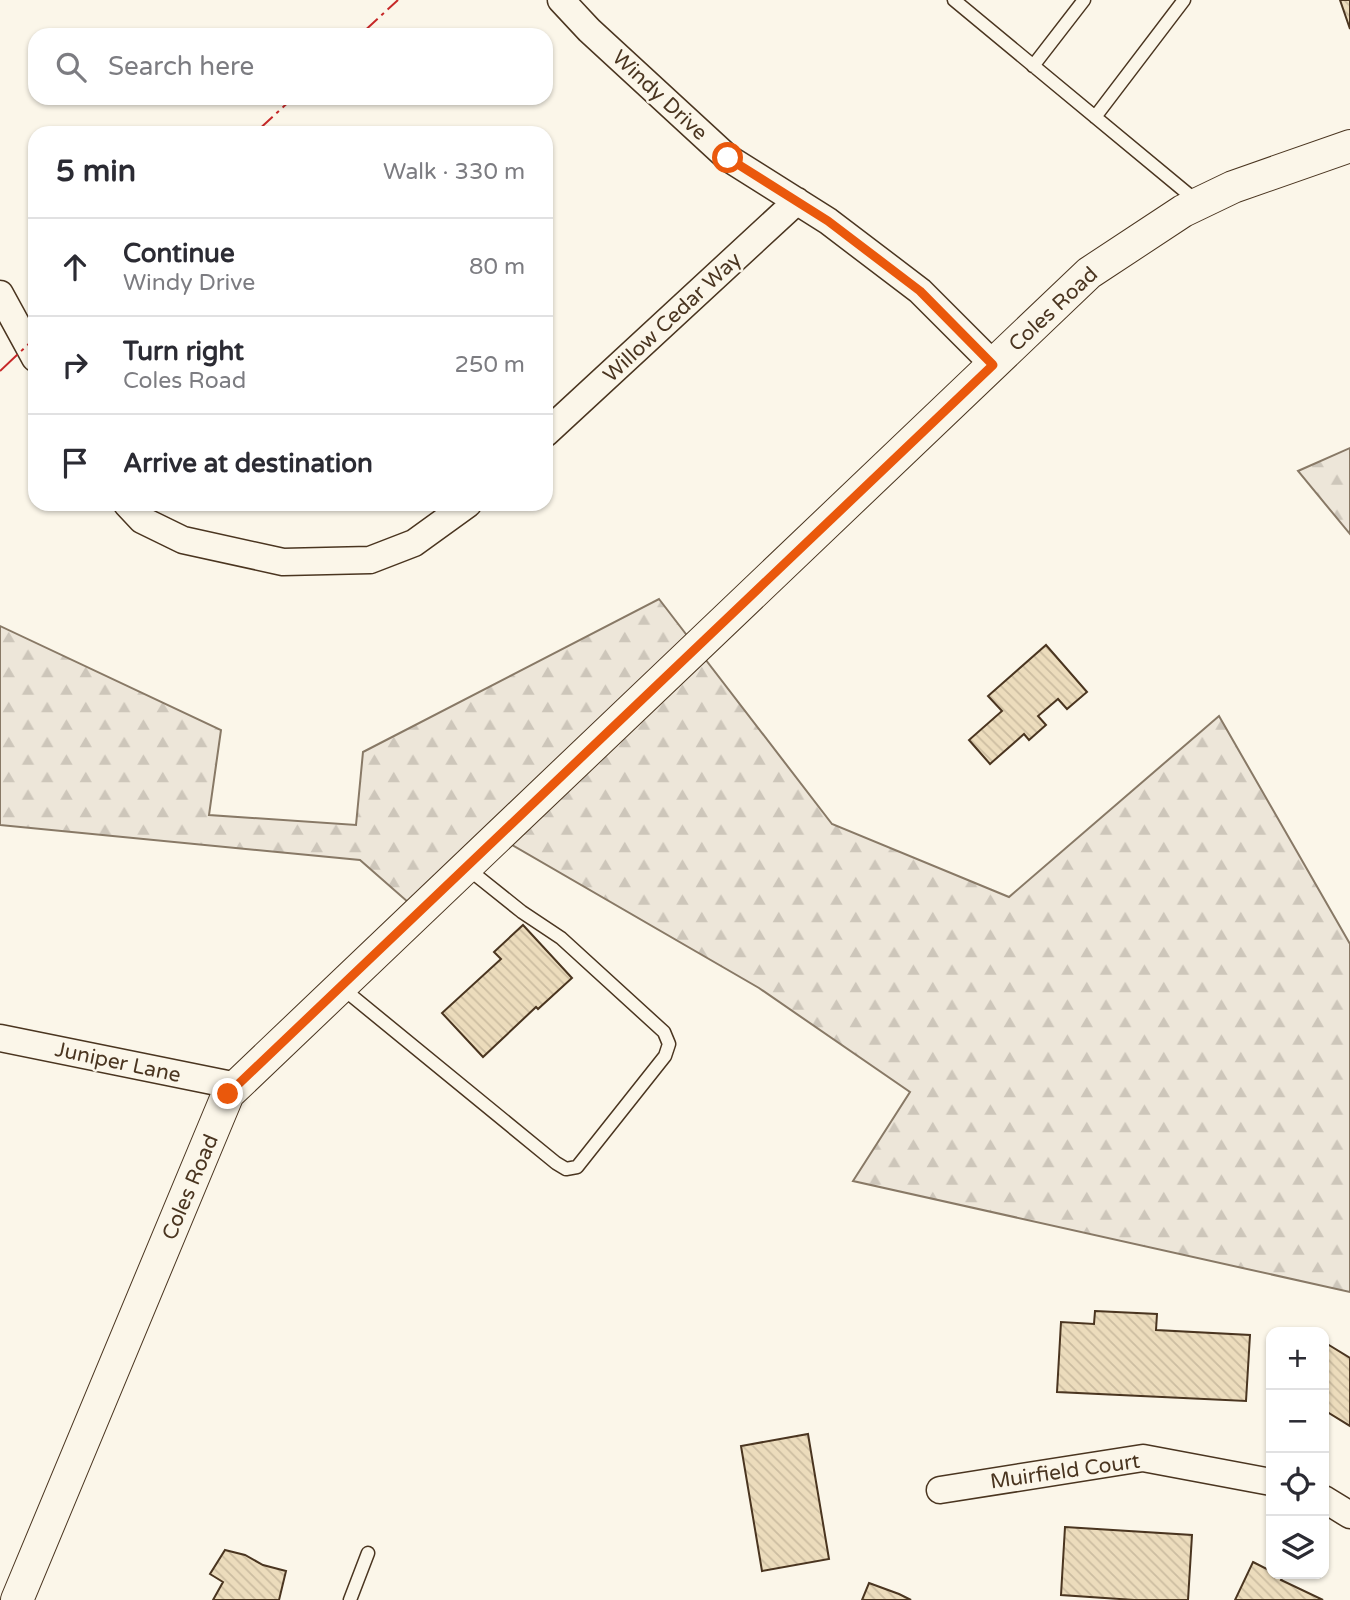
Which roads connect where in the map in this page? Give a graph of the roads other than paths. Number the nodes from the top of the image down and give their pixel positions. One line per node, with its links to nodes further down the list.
1 (562, 0): 8 (street, Windy Drive)
2 (1084, 0): 5 (lane)
3 (1184, 0): 6 (lane)
4 (962, 3): 5 (lane)
5 (1033, 66): 6 (lane)
6 (1095, 117): 9 (lane)
7 (1350, 146): 9 (street, Coles Road)
8 (797, 201): 12 (street, Windy Drive); 13 (street, Willow Cedar Way)
9 (1199, 203): 12 (street, Coles Road)
10 (0, 294): 11 (street)
11 (28, 345)
12 (993, 365): 16 (street, Coles Road)
13 (553, 427)
14 (134, 511): 15 (street)
15 (458, 511)
16 (466, 867): 17 (street, Coles Road); 17 (lane)
17 (341, 987): 19 (street, Coles Road)
18 (0, 1038): 19 (street, Juniper Lane)
19 (237, 1086): 25 (street, Coles Road)
20 (1266, 1481): 21 (street, Muirfield Court)
21 (940, 1489)
22 (1329, 1502): 23 (street)
23 (1350, 1515)
24 (368, 1553): 26 (lane)
25 (17, 1600)
26 (350, 1600)

